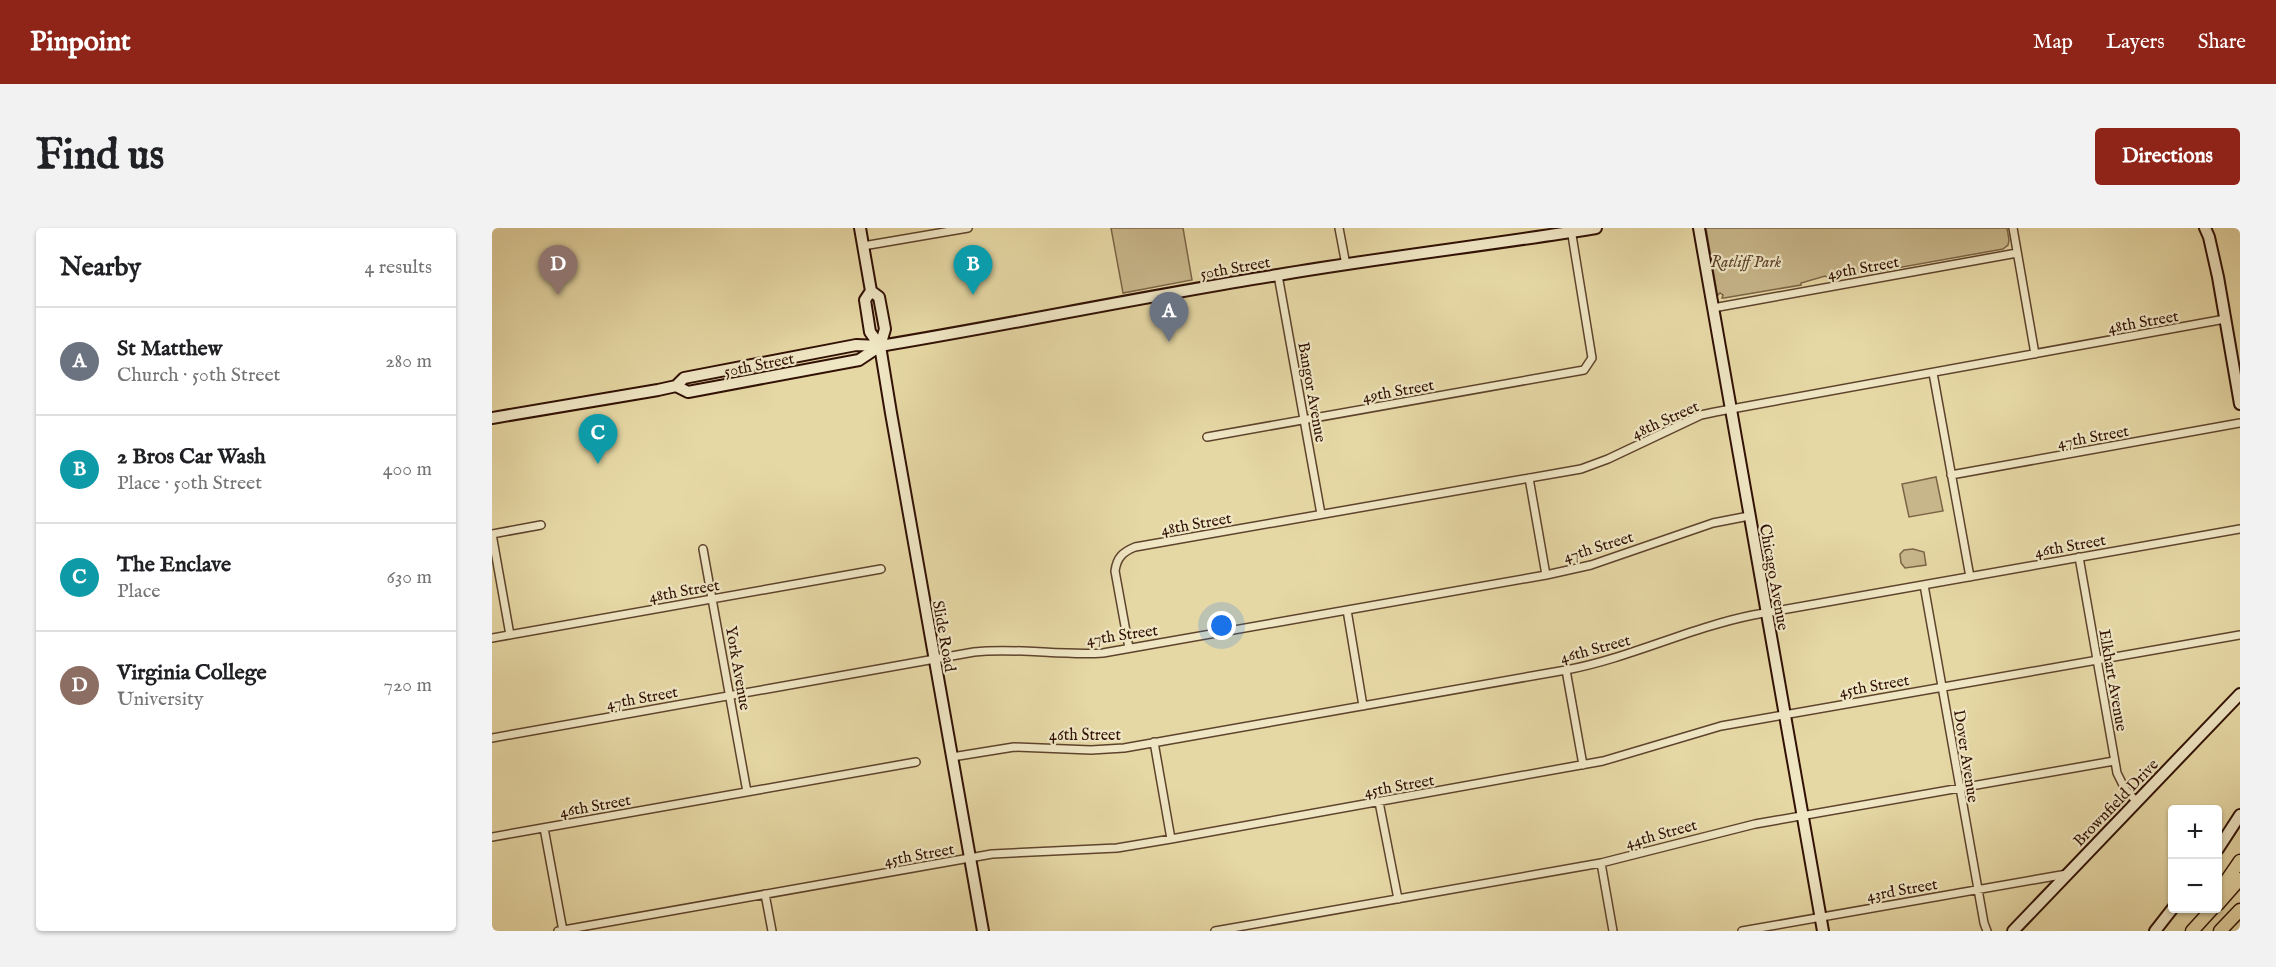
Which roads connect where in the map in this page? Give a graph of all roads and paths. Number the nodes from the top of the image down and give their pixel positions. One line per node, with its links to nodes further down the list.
1 (860, 228): 9 (main road, Slide Road)
2 (968, 228): 9 (street)
3 (1339, 228): 11 (street)
4 (1596, 228): 8 (main road, 50th Street)
5 (1699, 228): 13 (main road, Chicago Avenue)
6 (2013, 228): 10 (street)
7 (2205, 228): 14 (main road)
8 (1571, 230): 11 (main road, 50th Street); 22 (street, 49th Street)
9 (863, 246): 15 (main road, Slide Road)
10 (2018, 253): 13 (street, 49th Street); 16 (street)
11 (1346, 265): 12 (main road, 50th Street)
12 (1278, 274): 15 (main road, 50th Street); 22 (street, Bangor Avenue)
13 (1713, 308): 20 (main road, Chicago Avenue)
14 (2225, 319): 16 (street, 48th Street); 19 (main road)
15 (880, 346): 18 (main road, 50th Street); 18 (main road, 50th Street); 45 (main road, Slide Road)
16 (2035, 354): 17 (street, 48th Street)
17 (1933, 372): 20 (street, 48th Street); 25 (street)
18 (676, 386): 21 (main road, 50th Street)
19 (2240, 404)
20 (1731, 409): 26 (street, 48th Street); 28 (main road, Chicago Avenue)
21 (492, 418)
22 (1304, 420): 24 (street, 49th Street); 27 (street, Bangor Avenue)
23 (2240, 423): 25 (street, 47th Street)
24 (1207, 437)
25 (1951, 475): 36 (street)
26 (1528, 478): 27 (street, 48th Street); 35 (street)
27 (1321, 514): 44 (street, 48th Street)
28 (1749, 516): 35 (street, 47th Street); 40 (main road, Chicago Avenue)
29 (541, 525): 31 (street)
30 (2240, 529): 33 (street, 46th Street)
31 (492, 534): 41 (street)
32 (703, 549): 38 (street, York Avenue)
33 (2079, 557): 36 (street, 46th Street); 46 (street, Elkhart Avenue)
34 (880, 569): 38 (street, 48th Street)
35 (1546, 574): 39 (street, 47th Street)
36 (1970, 577): 37 (street, 46th Street)
37 (1924, 585): 40 (street, 46th Street); 48 (street, Dover Avenue)
38 (713, 599): 41 (street, 48th Street); 50 (street, York Avenue)
39 (1347, 610): 44 (street, 47th Street); 51 (street)
40 (1766, 612): 47 (street, 46th Street); 52 (main road, Chicago Avenue)
41 (510, 635): 43 (street, 48th Street)
42 (2240, 635): 46 (street, 45th Street)
43 (492, 638)
44 (1129, 648): 45 (street, 47th Street)
45 (934, 660): 50 (street, 47th Street); 55 (main road, Slide Road)
46 (2097, 660): 48 (street, 45th Street); 56 (street, Elkhart Avenue)
47 (1566, 670): 51 (street, 46th Street); 58 (street)
48 (1942, 687): 52 (street, 45th Street); 59 (street, Dover Avenue)
49 (2240, 694): 61 (main road, Brownfield Drive)
50 (730, 696): 53 (street, 47th Street); 60 (street, York Avenue)
51 (1363, 706): 54 (street, 46th Street)
52 (1784, 715): 58 (street, 45th Street); 64 (main road, Chicago Avenue)
53 (492, 738)
54 (1154, 742): 55 (street, 46th Street); 67 (street)
55 (951, 757): 69 (main road, Slide Road)
56 (2114, 761): 59 (street, 44th Street); 61 (street, Elkhart Avenue)
57 (915, 762): 60 (street, 46th Street)
58 (1583, 765): 62 (street, 45th Street)
59 (1959, 788): 64 (street, 44th Street); 75 (street, Dover Avenue)
60 (747, 792): 65 (street, 46th Street)
61 (2136, 801): 72 (main road, Brownfield Drive)
62 (1379, 802): 67 (street, 45th Street); 77 (street)
63 (2240, 814): 68 (main road)
64 (1802, 816): 71 (street, 44th Street); 83 (main road, Chicago Avenue)
65 (544, 828): 66 (street, 46th Street); 84 (street)
66 (492, 837)
67 (1171, 839): 69 (street, 45th Street)
68 (2222, 841)
69 (969, 858): 76 (street, 45th Street); 86 (main road, Slide Road)
70 (2240, 861): 74 (highway)
71 (1601, 863): 77 (street, 44th Street); 88 (street)
72 (2067, 874): 75 (street, 43rd Street); 92 (main road, Brownfield Drive)
73 (2240, 879): 78 (highway)
74 (2222, 886)
75 (1978, 890): 83 (street, 43rd Street); 91 (street, Dover Avenue)
76 (765, 894): 84 (street, 45th Street); 85 (street)
77 (1398, 899): 87 (street, 44th Street)
78 (2222, 899)
79 (2240, 910): 95 (highway)
80 (2170, 913): 93 (main road)
81 (2203, 913): 94 (highway)
82 (2209, 913): 94 (highway)
83 (1820, 917): 89 (street, 43rd Street); 90 (main road, Chicago Avenue)
84 (561, 931)
85 (772, 931)
86 (983, 931)
87 (1215, 931)
88 (1613, 931)
89 (1742, 931)
90 (1823, 931)
91 (1988, 931)
92 (2013, 931)
93 (2155, 931)
94 (2191, 931)
95 (2220, 931)

